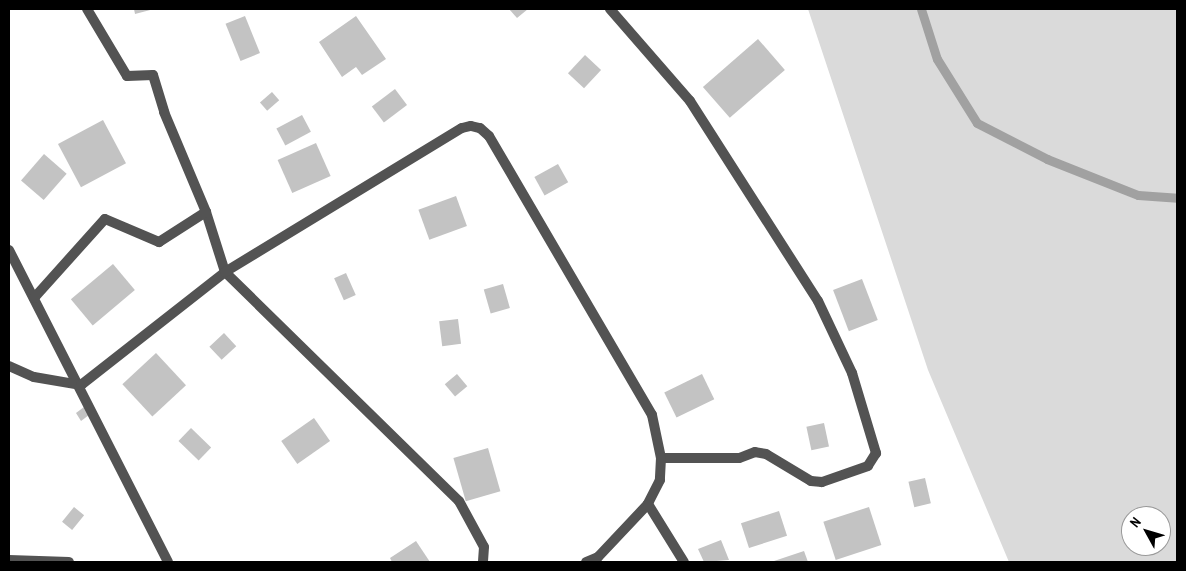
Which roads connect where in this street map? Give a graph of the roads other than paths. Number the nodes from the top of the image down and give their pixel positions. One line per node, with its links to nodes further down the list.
1 (87, 9): 3 (street)
2 (610, 9): 9 (street)
3 (206, 212): 5 (street); 6 (street)
4 (9, 250): 6 (street)
5 (225, 272): 8 (street); 9 (street); 15 (street)
6 (34, 298): 8 (street)
7 (9, 366): 8 (street)
8 (81, 385): 14 (street)
9 (661, 458): 10 (street)
10 (648, 504): 12 (street); 17 (street)
11 (9, 560): 13 (street)
12 (597, 560): 16 (street)
13 (69, 562)
14 (168, 562)
15 (482, 562)
16 (586, 562)
17 (684, 562)

